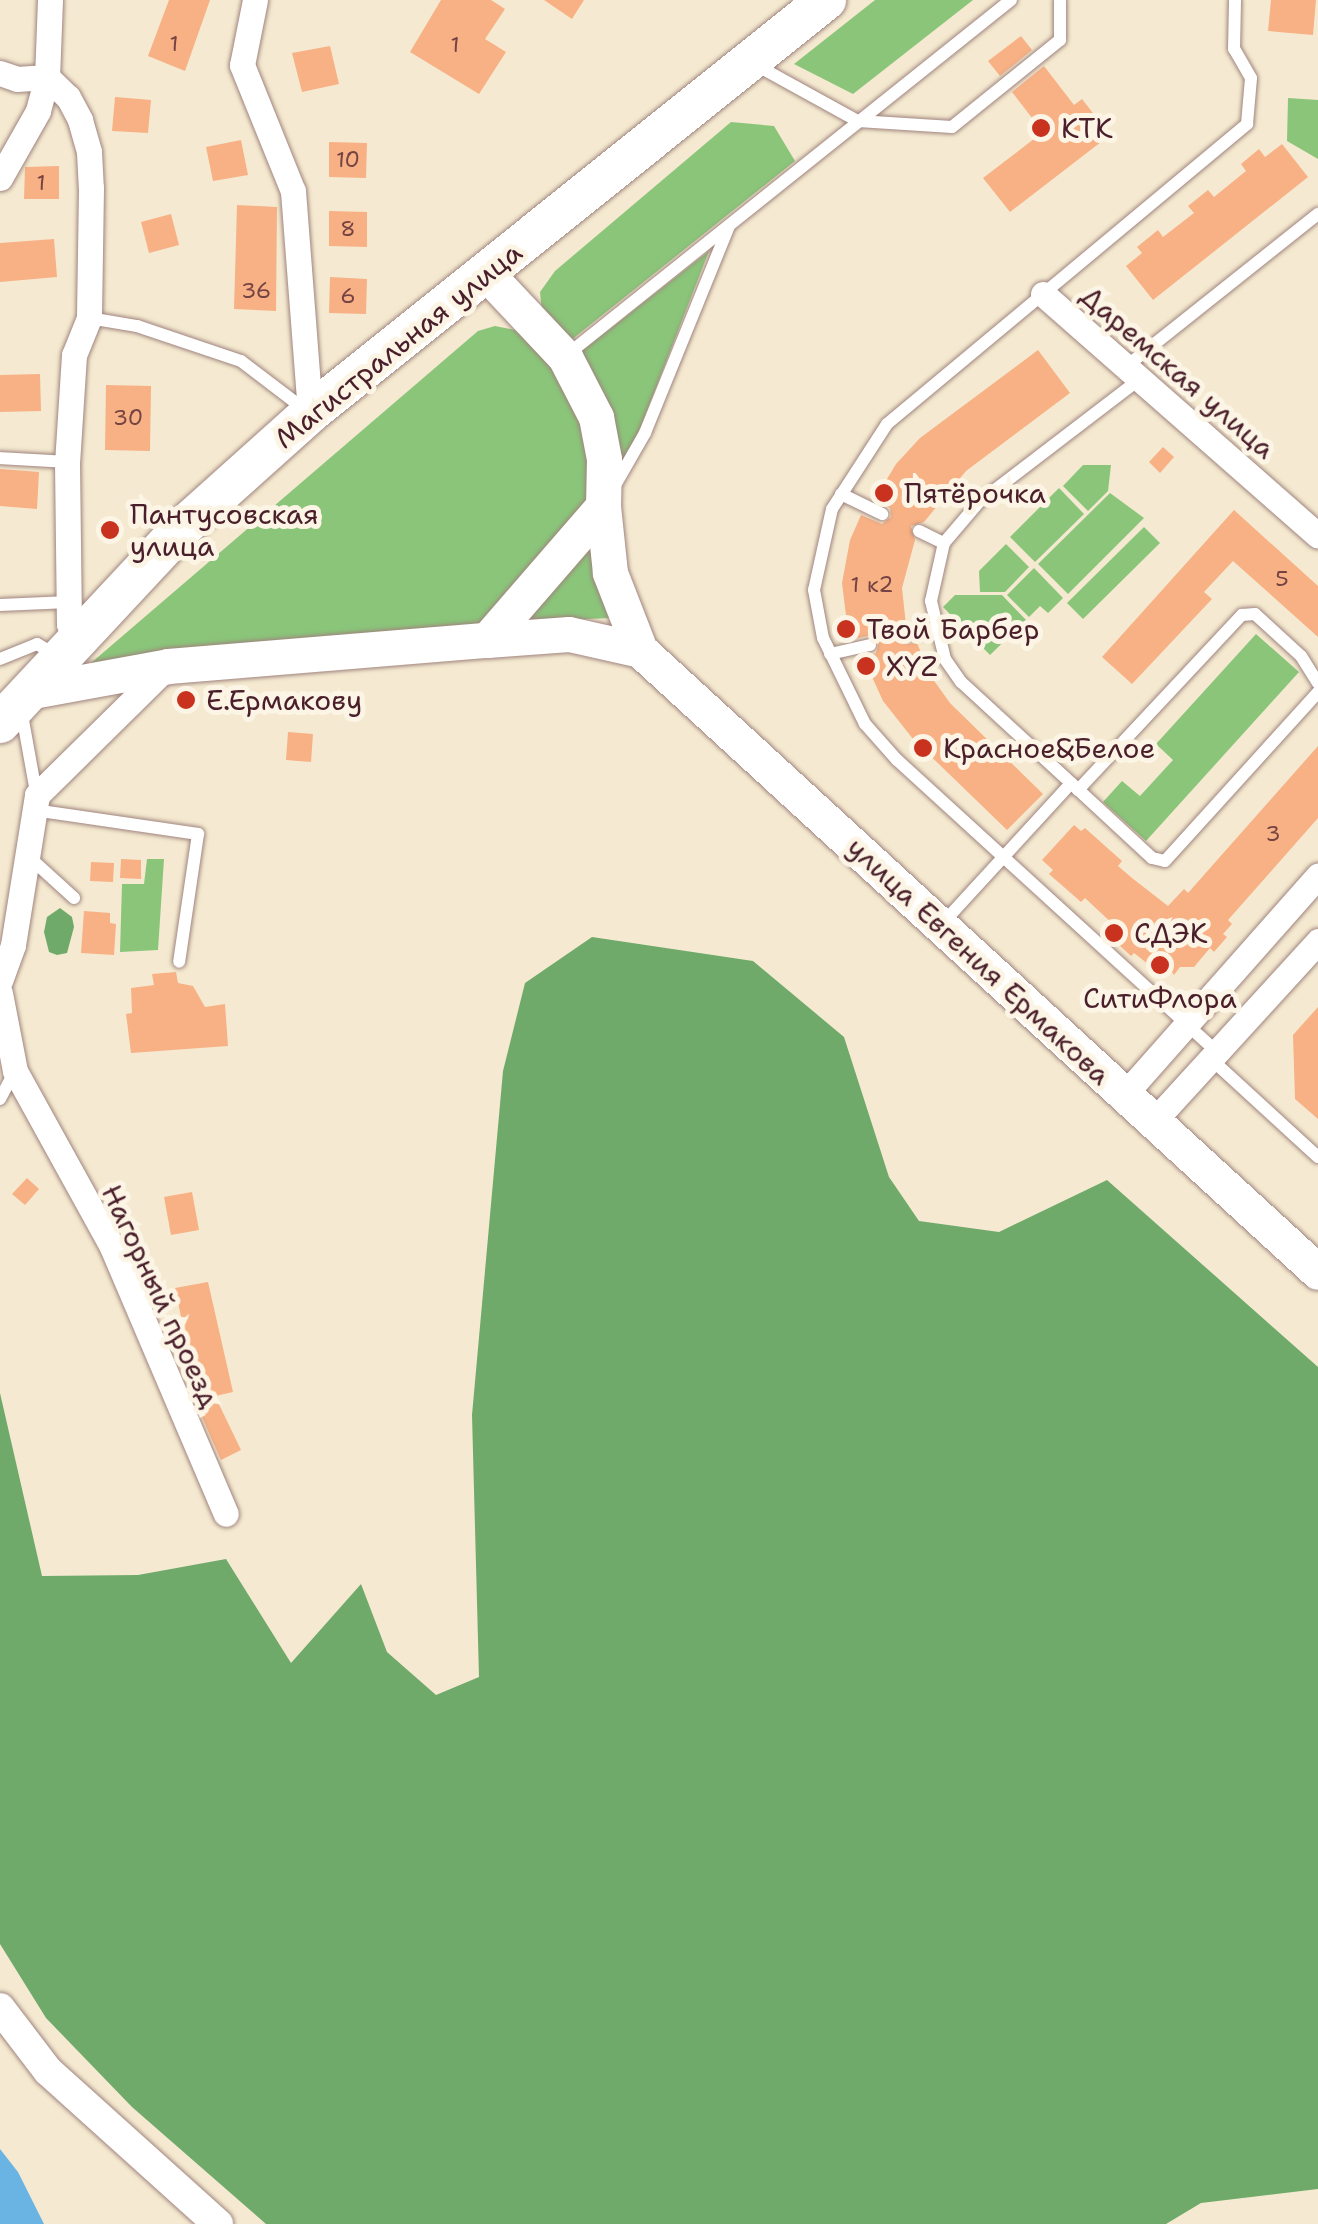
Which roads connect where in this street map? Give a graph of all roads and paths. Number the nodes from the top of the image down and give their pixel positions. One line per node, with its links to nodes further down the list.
1 (50, 0): 9 (street)
2 (255, 0): 19 (street)
3 (826, 0): 7 (highway, Магистральная улица)
4 (1011, 0): 10 (lane)
5 (1060, 0): 10 (lane)
6 (1235, 0): 15 (lane)
7 (750, 61): 10 (lane); 14 (highway, Магистральная улица)
8 (0, 73): 9 (street)
9 (48, 77): 11 (street); 16 (street)
10 (858, 122): 13 (lane)
11 (0, 178)
12 (1318, 214): 18 (lane)
13 (730, 224): 17 (lane); 23 (lane)
14 (485, 272): 17 (main road, улица Евгения Ермакова); 19 (highway, Магистральная улица)
15 (1043, 294): 18 (street, Даремская улица); 22 (lane)
16 (89, 318): 19 (lane); 21 (street)
17 (565, 357): 23 (main road, улица Евгения Ермакова)
18 (1135, 371): 25 (street, Даремская улица); 27 (lane)
19 (310, 413): 30 (highway, Магистральная улица)
20 (0, 458): 21 (lane)
21 (67, 462): 30 (street)
22 (841, 494): 24 (lane); 35 (lane)
23 (603, 506): 32 (main road); 34 (main road, улица Евгения Ермакова)
24 (882, 514)
25 (1315, 526)
26 (919, 532): 27 (lane)
27 (944, 543): 29 (lane)
28 (0, 606): 30 (lane)
29 (936, 629): 31 (lane); 41 (lane)
30 (69, 633): 36 (lane); 40 (highway, Магистральная улица)
31 (910, 635)
32 (487, 640): 34 (main road, улица Евгения Ермакова); 37 (main road, улица Евгения Ермакова)
33 (870, 645): 35 (lane)
34 (640, 650): 47 (main road, улица Евгения Ермакова)
35 (830, 654): 44 (lane)
36 (0, 660)
37 (168, 666): 40 (main road, улица Евгения Ермакова); 42 (street)
38 (1318, 683): 41 (lane)
39 (1318, 692): 41 (lane)
40 (16, 706): 42 (lane)
41 (1074, 787): 44 (lane)
42 (35, 802): 43 (street); 49 (lane)
43 (28, 856): 46 (lane); 50 (street)
44 (1003, 857): 47 (lane); 52 (lane)
45 (1318, 876): 52 (street)
46 (74, 898)
47 (940, 926): 55 (main road, улица Евгения Ермакова)
48 (1315, 950): 53 (street)
49 (179, 962)
50 (0, 982)
51 (0, 993): 54 (street, Нагорный проезд)
52 (1186, 1025): 53 (lane); 55 (street)
53 (1214, 1056): 57 (street); 58 (lane)
54 (15, 1070): 56 (lane); 60 (street, Нагорный проезд)
55 (1124, 1095): 57 (main road, улица Евгения Ермакова)
56 (0, 1099)
57 (1153, 1122): 59 (main road, улица Евгения Ермакова)
58 (1318, 1157)
59 (1318, 1272)
60 (226, 1514)
61 (0, 2008): 62 (street)
62 (218, 2224)

